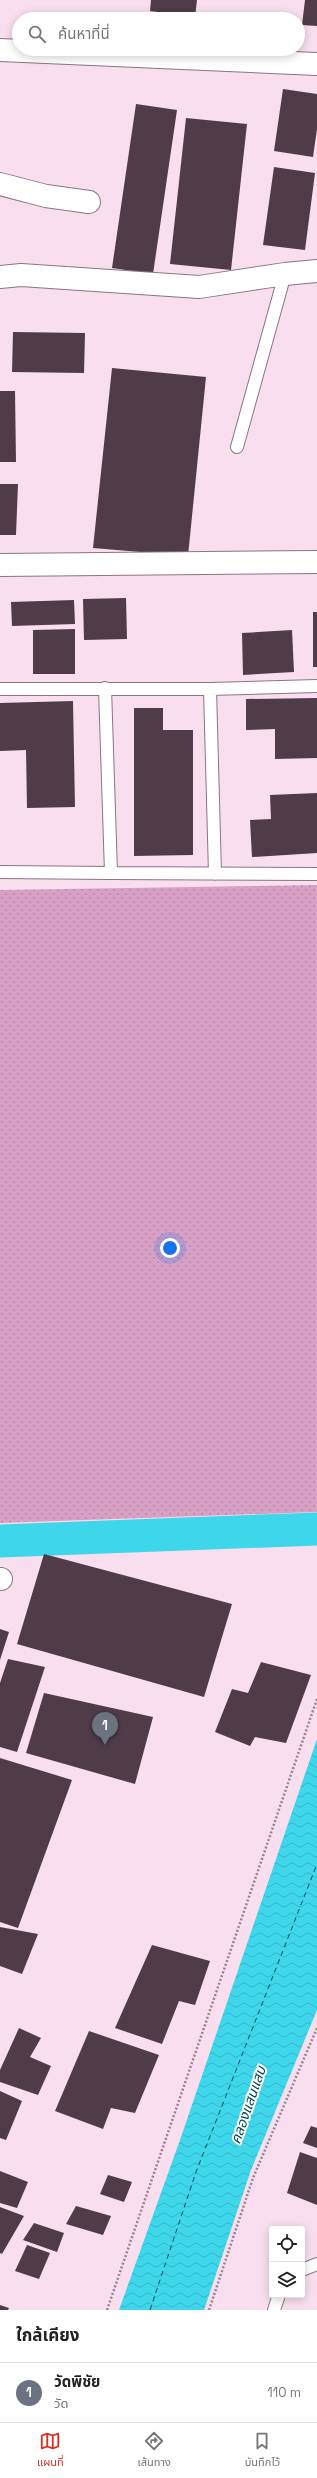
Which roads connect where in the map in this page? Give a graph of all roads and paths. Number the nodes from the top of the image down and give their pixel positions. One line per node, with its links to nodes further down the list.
1 (0, 50): 2 (street)
2 (12, 51)
3 (136, 56): 4 (street)
4 (317, 64)
5 (0, 184): 6 (street)
6 (89, 202)
7 (317, 271): 8 (street)
8 (285, 274): 9 (street); 10 (lane)
9 (0, 277)
10 (237, 447)
11 (317, 562): 12 (street)
12 (0, 565)
13 (317, 686): 16 (lane)
14 (105, 688): 15 (lane); 16 (lane); 18 (lane)
15 (0, 689)
16 (210, 689): 19 (lane)
17 (0, 872): 18 (lane)
18 (111, 874): 19 (lane)
19 (215, 874): 20 (lane)
20 (317, 874)
21 (317, 1699): 26 (path)
22 (317, 2028): 27 (path)
23 (317, 2264): 24 (lane)
24 (305, 2269)
25 (278, 2298): 28 (lane)
26 (107, 2310)
27 (209, 2310)
28 (274, 2310)

